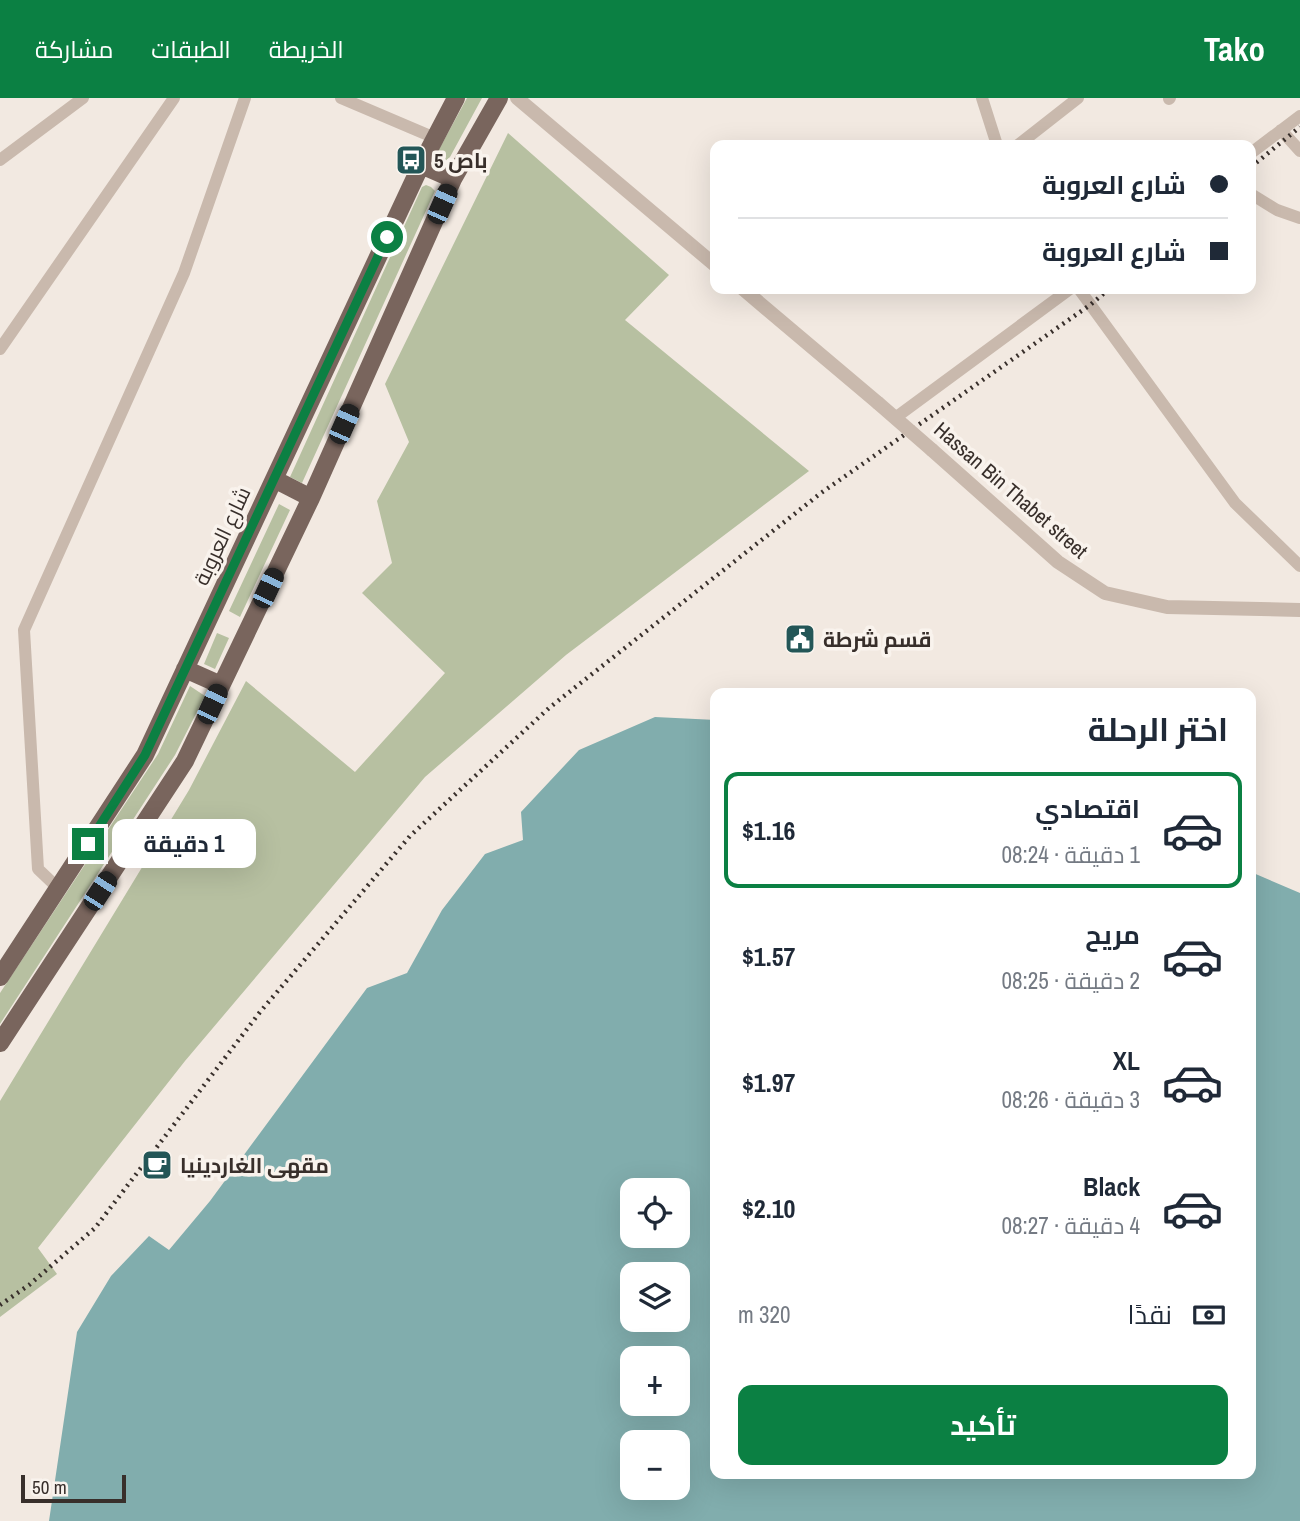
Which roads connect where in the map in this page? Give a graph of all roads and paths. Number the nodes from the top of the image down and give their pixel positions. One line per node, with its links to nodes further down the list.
1 (83, 98): 17 (street)
2 (174, 98): 26 (street)
3 (244, 98): 34 (street)
4 (341, 98): 12 (street)
5 (456, 98): 12 (main road, شارع العروبة)
6 (499, 98): 19 (main road)
7 (517, 98): 22 (street)
8 (982, 98): 13 (street)
9 (1078, 98): 14 (street)
10 (1300, 116): 11 (street)
11 (1281, 130): 15 (street); 16 (street)
12 (435, 138): 18 (main road, شارع العروبة)
13 (995, 140)
14 (1024, 140)
15 (1256, 149)
16 (1300, 151)
17 (0, 160)
18 (421, 165): 19 (main road); 28 (main road, شارع العروبة)
19 (453, 179): 29 (main road)
20 (1256, 197): 21 (street)
21 (1300, 218)
22 (710, 261)
23 (749, 294): 27 (street, Hassan Bin Thabet street, bridge)
24 (1063, 294): 27 (street)
25 (1083, 294): 30 (street)
26 (0, 349)
27 (895, 418): 31 (street, Hassan Bin Thabet street, bridge)
28 (274, 479): 29 (main road); 32 (main road, شارع العروبة)
29 (311, 498): 33 (main road)
30 (1300, 566)
31 (1300, 610)
32 (185, 669): 33 (main road); 34 (main road, شارع العروبة)
33 (221, 685): 36 (main road)
34 (59, 889): 35 (main road, شارع العروبة)
35 (0, 977)
36 (0, 1044)

